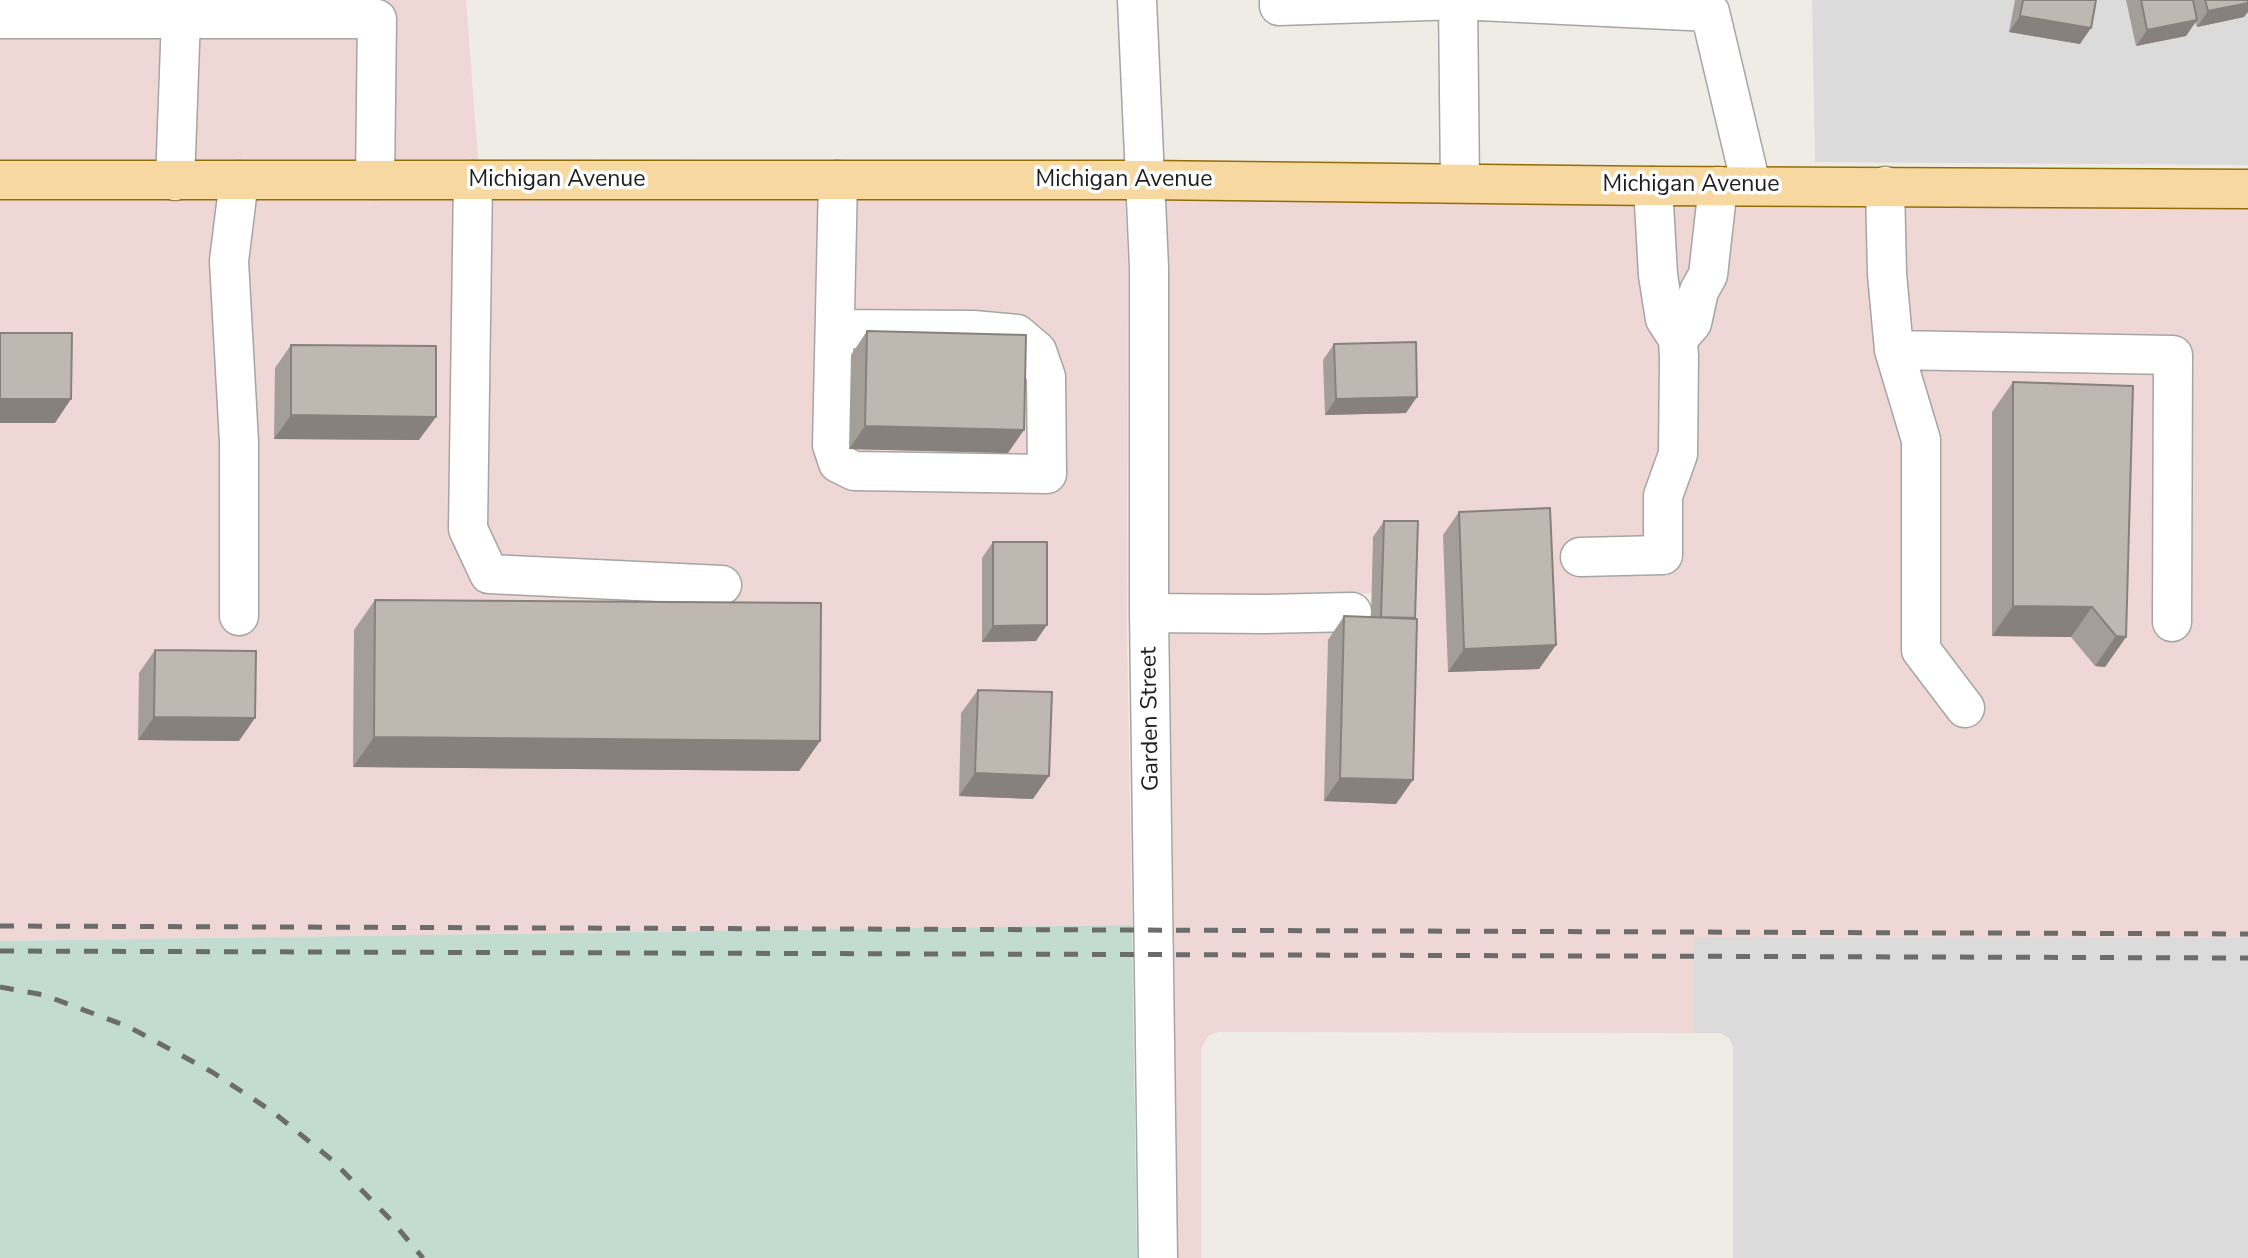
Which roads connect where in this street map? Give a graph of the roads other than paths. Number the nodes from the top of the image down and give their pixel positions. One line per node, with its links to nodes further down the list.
1 (1137, 0): 12 (street, Garden Street)
2 (1279, 0): 3 (street)
3 (1458, 0): 13 (street); 15 (street)
4 (181, 18): 5 (street); 7 (street); 9 (street)
5 (0, 19)
6 (0, 180): 7 (main road, Michigan Avenue)
7 (175, 180): 8 (main road, Michigan Avenue)
8 (239, 180): 9 (main road, Michigan Avenue); 25 (street)
9 (375, 180): 10 (main road, Michigan Avenue)
10 (472, 180): 11 (main road, Michigan Avenue); 22 (street)
11 (838, 180): 12 (main road, Michigan Avenue); 18 (street)
12 (1145, 180): 13 (main road, Michigan Avenue); 24 (street, Garden Street)
13 (1460, 183): 14 (main road, Michigan Avenue)
14 (1653, 186): 15 (main road, Michigan Avenue); 19 (street)
15 (1734, 186): 16 (main road, Michigan Avenue); 19 (street)
16 (1885, 187): 17 (main road, Michigan Avenue); 20 (street)
17 (2248, 190)
18 (835, 329): 18 (street)
19 (1678, 339): 21 (street)
20 (1894, 350): 26 (street); 27 (street)
21 (1580, 558)
22 (722, 585)
23 (1352, 612): 24 (street)
24 (1149, 613): 28 (street, Garden Street)
25 (239, 616)
26 (2172, 622)
27 (1965, 708)
28 (1158, 1258)

